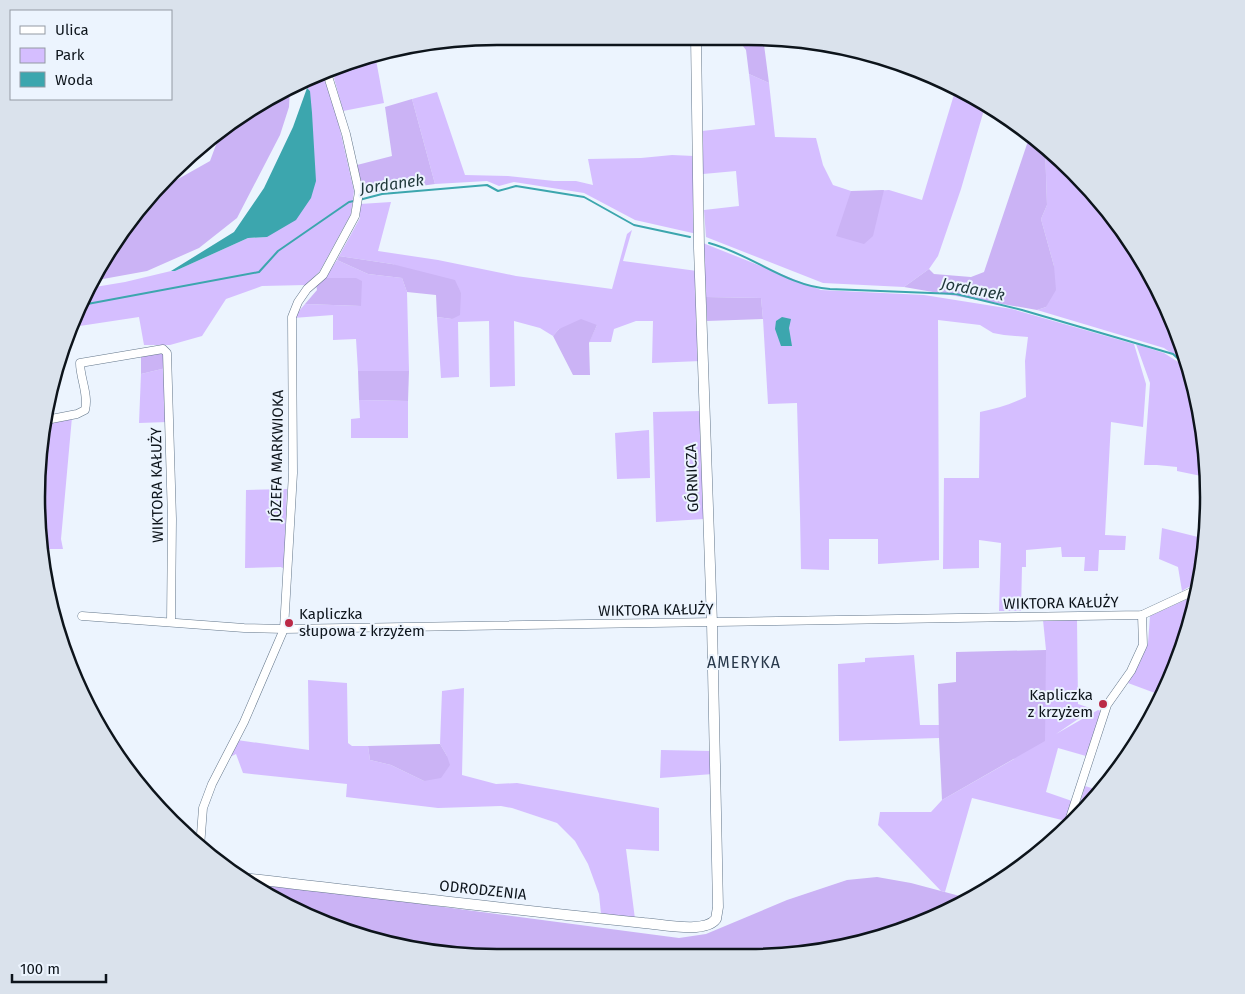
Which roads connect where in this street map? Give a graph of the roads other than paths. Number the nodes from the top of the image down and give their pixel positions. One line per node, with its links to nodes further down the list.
1 (696, 45): 8 (street, GÓRNICZA)
2 (328, 77): 9 (street, JÓZEFA MARKWIOKA)
3 (52, 419): 7 (street, WIKTORA KAŁUŻY)
4 (1189, 593): 5 (street)
5 (1142, 615): 8 (street, WIKTORA KAŁUŻY); 10 (street)
6 (82, 616): 7 (street, WIKTORA KAŁUŻY)
7 (171, 622): 9 (street, WIKTORA KAŁUŻY)
8 (712, 623): 9 (street, WIKTORA KAŁUŻY); 13 (street, GÓRNICZA)
9 (284, 629): 11 (street, JÓZEFA MARKWIOKA)
10 (1072, 813)
11 (201, 838)
12 (257, 879): 13 (street, ODRODZENIA)
13 (716, 919)

